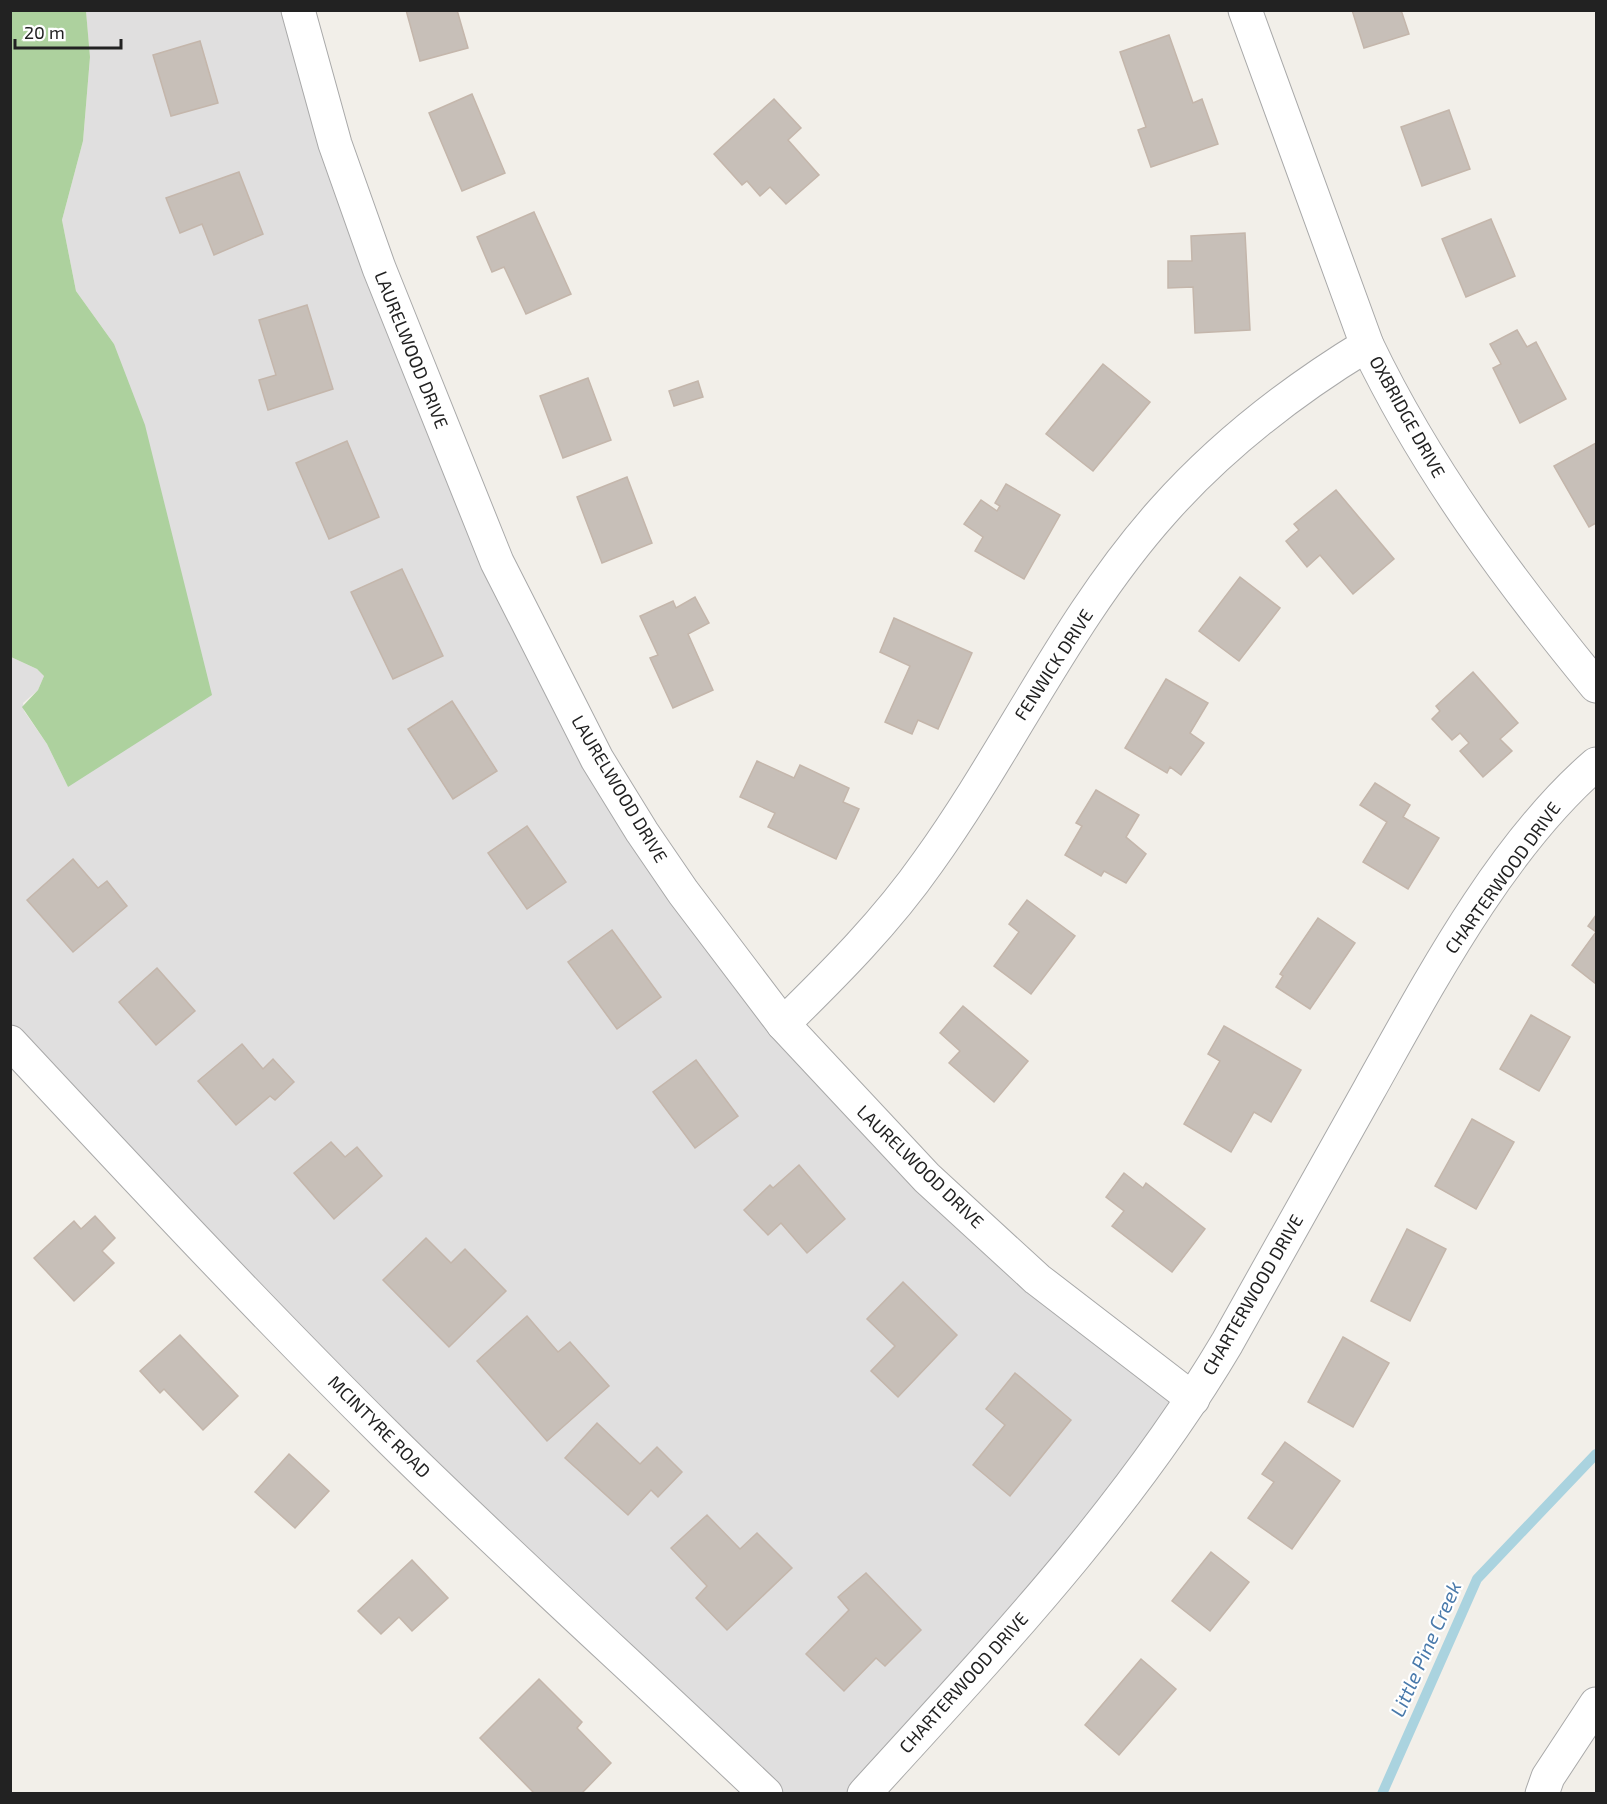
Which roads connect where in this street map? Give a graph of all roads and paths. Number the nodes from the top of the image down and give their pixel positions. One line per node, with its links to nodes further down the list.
1 (297, 10): 6 (street, LAURELWOOD DRIVE)
2 (1245, 10): 3 (street, OXBRIDGE DRIVE)
3 (1367, 345): 4 (street, OXBRIDGE DRIVE); 6 (street, FENWICK DRIVE)
4 (1596, 686)
5 (1596, 764): 8 (street, CHARTERWOOD DRIVE)
6 (783, 1024): 8 (street, LAURELWOOD DRIVE)
7 (10, 1042): 10 (street, MCINTYRE ROAD)
8 (1193, 1400): 11 (street, CHARTERWOOD DRIVE)
9 (1596, 1704): 12 (street)
10 (766, 1794)
11 (864, 1794)
12 (1542, 1794)

